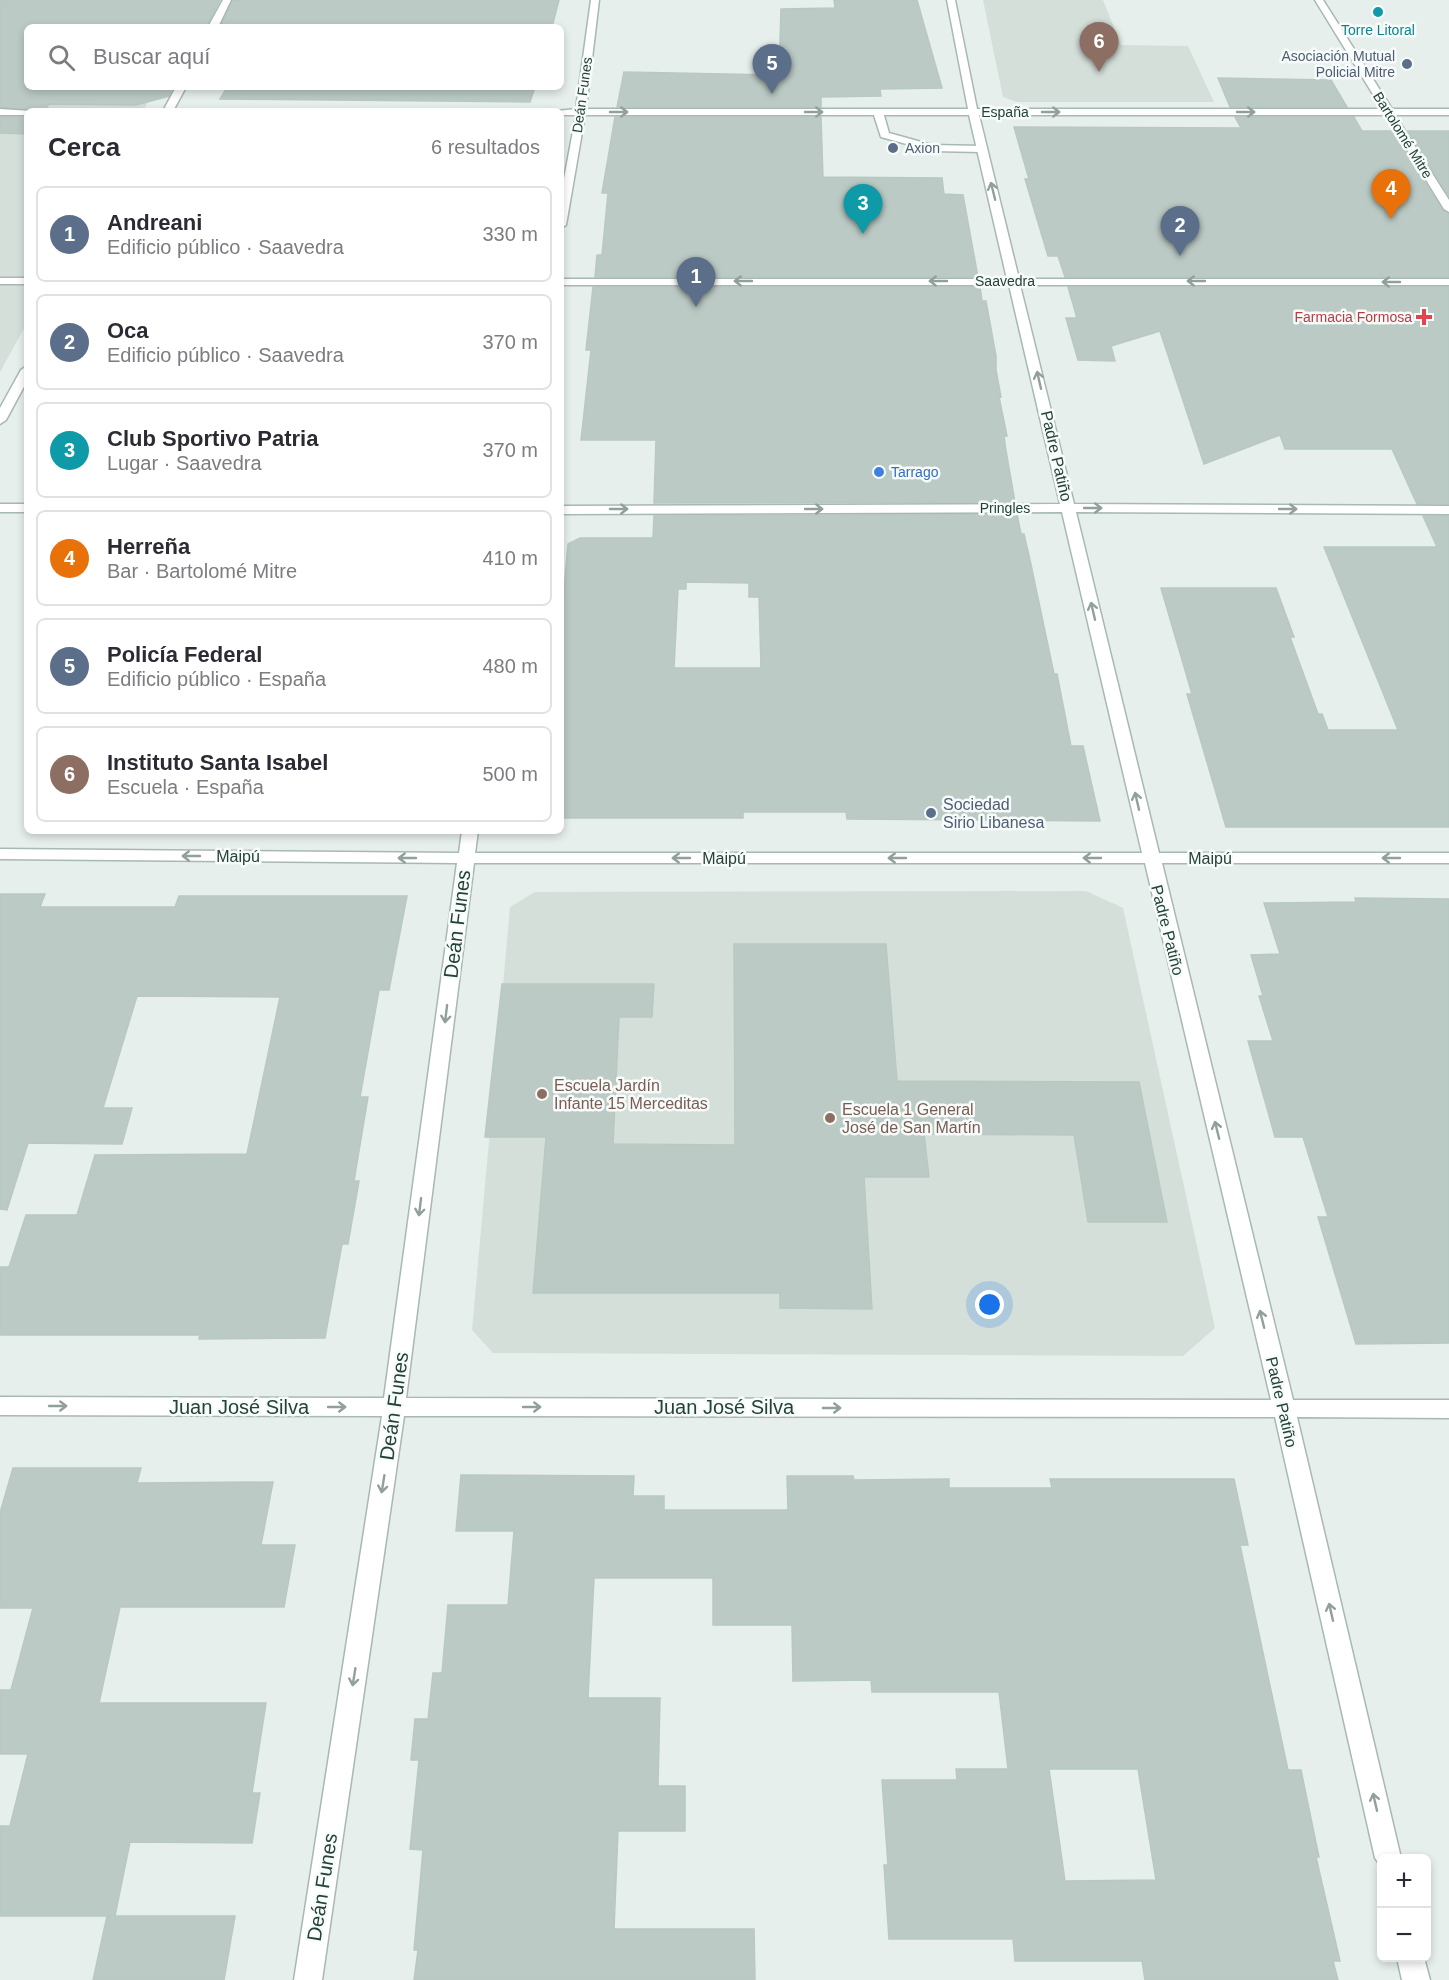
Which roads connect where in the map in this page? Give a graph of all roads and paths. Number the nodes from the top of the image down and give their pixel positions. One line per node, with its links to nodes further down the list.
1 (228, 0): 5 (street)
2 (596, 0): 11 (street, Deán Funes)
3 (951, 0): 13 (street, Padre Patiño)
4 (1319, 0): 14 (street, Bartolomé Mitre)
5 (215, 24)
6 (179, 90): 7 (street)
7 (170, 108)
8 (0, 112): 9 (street)
9 (24, 112)
10 (564, 112): 11 (street, España)
11 (580, 112): 12 (street, España, one-way to 12); 17 (street, Deán Funes)
12 (878, 112): 13 (street, España); 16 (street)
13 (973, 112): 14 (street, España, one-way to 14); 16 (street, Padre Patiño)
14 (1388, 112): 15 (street, España); 18 (street, Bartolomé Mitre)
15 (1449, 112)
16 (982, 149): 21 (street, Padre Patiño, one-way to 16)
17 (564, 207)
18 (1449, 209)
19 (0, 281): 20 (street)
20 (24, 281)
21 (1015, 281): 22 (street, Saavedra, one-way to 22); 23 (street, Saavedra, one-way to 21); 28 (street, Padre Patiño, one-way to 21)
22 (564, 282)
23 (1449, 282)
24 (24, 376): 25 (street)
25 (0, 420)
26 (0, 508): 27 (street)
27 (24, 508)
28 (1069, 508): 29 (street, Pringles, one-way to 28); 30 (street, Pringles, one-way to 30); 34 (street, Padre Patiño, one-way to 28)
29 (564, 510)
30 (1449, 510)
31 (470, 834): 33 (street, Deán Funes)
32 (0, 854): 33 (street, Maipú, one-way to 32)
33 (466, 858): 34 (street, Maipú, one-way to 33); 37 (street, Deán Funes, one-way to 37)
34 (1151, 858): 35 (street, Maipú, one-way to 34); 38 (street, Padre Patiño, one-way to 34)
35 (1449, 858)
36 (0, 1406): 37 (street, Juan José Silva, one-way to 37)
37 (394, 1407): 38 (street, Juan José Silva, one-way to 38); 42 (street, Deán Funes, one-way to 42)
38 (1284, 1408): 39 (street, Juan José Silva); 40 (street, Padre Patiño, one-way to 38)
39 (1449, 1409)
40 (1387, 1854)
41 (1412, 1962): 43 (street)
42 (308, 1980)
43 (1416, 1980)

